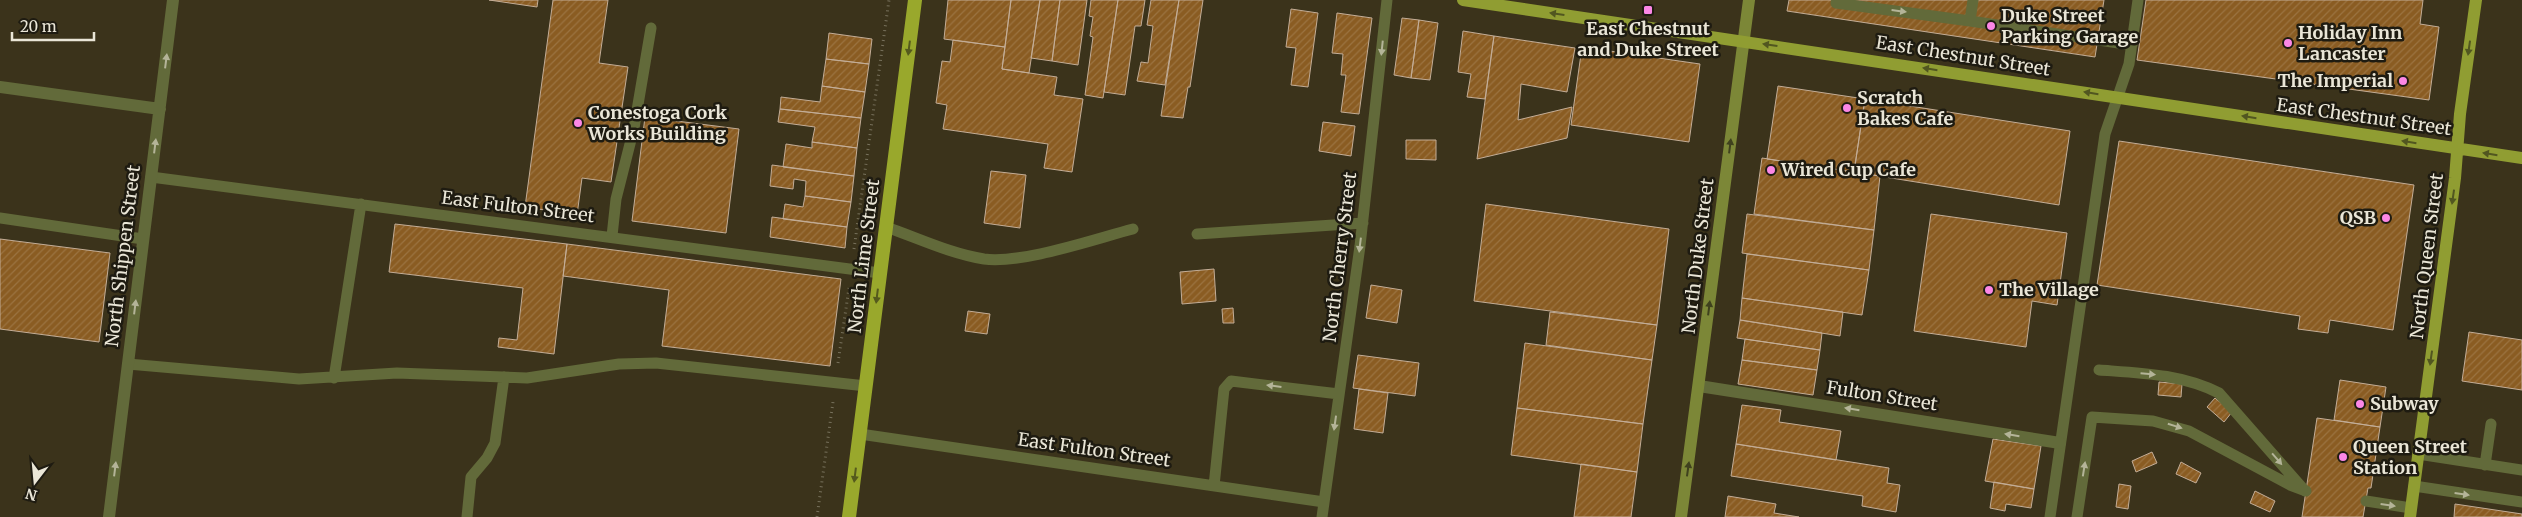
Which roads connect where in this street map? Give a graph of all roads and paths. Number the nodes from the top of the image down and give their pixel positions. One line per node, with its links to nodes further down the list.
1 (173, 0): 16 (street, North Shippen Street, one-way to 1)
2 (915, 0): 23 (highway, North Lime Street, one-way to 23)
3 (1387, 0): 22 (lane, North Cherry Street, one-way to 22)
4 (1463, 0): 12 (main road, East Chestnut Street, one-way to 4)
5 (1749, 0): 12 (main road, North Duke Street)
6 (1837, 0): 10 (lane, one-way to 10)
7 (1973, 0): 10 (lane)
8 (2138, 0): 13 (lane)
9 (2476, 0): 17 (main road, North Queen Street, one-way to 17)
10 (1970, 21): 13 (lane)
11 (652, 28): 26 (lane)
12 (1743, 41): 15 (main road, East Chestnut Street, one-way to 12); 34 (main road, North Duke Street, one-way to 12)
13 (2132, 45): 15 (lane)
14 (0, 87): 16 (street)
15 (2118, 97): 17 (main road, East Chestnut Street, one-way to 15); 38 (lane)
16 (160, 110): 19 (street, North Shippen Street, one-way to 16)
17 (2458, 148): 18 (main road, East Chestnut Street, one-way to 17); 39 (main road, North Queen Street, one-way to 39)
18 (2522, 158)
19 (151, 177): 20 (lane, East Fulton Street); 27 (street, North Shippen Street)
20 (360, 204): 26 (lane, East Fulton Street); 32 (lane)
21 (0, 218): 27 (lane)
22 (1363, 224): 25 (lane); 35 (lane, North Cherry Street, one-way to 35)
23 (886, 227): 24 (lane); 28 (highway, North Lime Street)
24 (1134, 229)
25 (1197, 234)
26 (612, 236): 28 (lane, East Fulton Street)
27 (143, 239): 29 (street, North Shippen Street, one-way to 27)
28 (880, 273): 33 (highway, North Lime Street, one-way to 33)
29 (128, 364): 32 (lane); 48 (street, North Shippen Street, one-way to 29)
30 (2099, 370): 54 (lane)
31 (504, 377): 32 (lane); 33 (lane); 49 (lane)
32 (334, 378)
33 (866, 386): 37 (highway, North Lime Street)
34 (1698, 386): 38 (street, Fulton Street, one-way to 34); 52 (main road, North Duke Street, one-way to 34)
35 (1339, 394): 42 (lane, one-way to 42); 45 (lane, North Cherry Street, one-way to 45)
36 (2491, 424): 40 (lane)
37 (860, 434): 42 (lane, East Fulton Street); 50 (highway, North Lime Street, one-way to 50)
38 (2060, 443): 53 (lane)
39 (2418, 454): 40 (lane); 43 (main road, North Queen Street)
40 (2485, 465): 41 (lane)
41 (2522, 470)
42 (1214, 486): 45 (lane, East Fulton Street)
43 (2414, 486): 46 (lane, one-way to 46); 47 (main road, North Queen Street)
44 (2366, 501): 47 (lane, one-way to 47)
45 (1324, 502): 51 (lane, North Cherry Street)
46 (2522, 502)
47 (2411, 512)
48 (109, 517)
49 (467, 517)
50 (849, 517)
51 (1322, 517)
52 (1681, 517)
53 (2050, 517)
54 (2077, 517)

